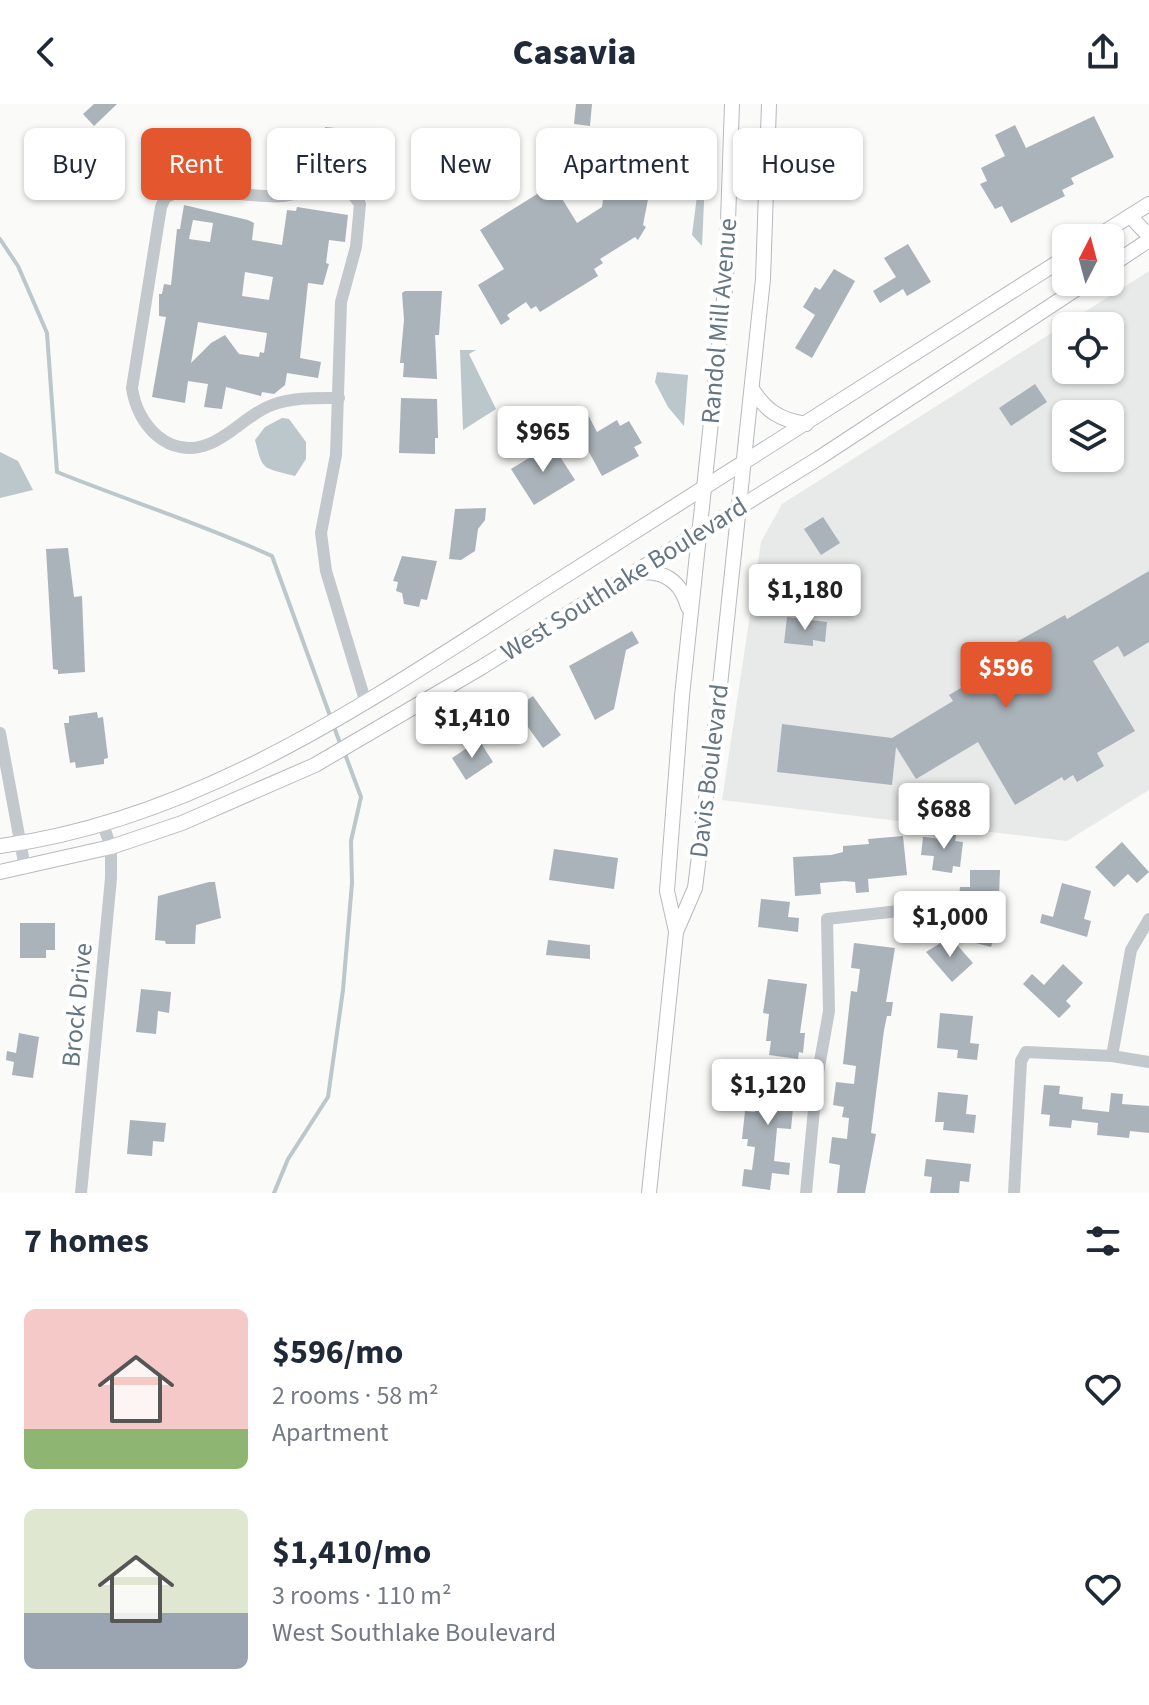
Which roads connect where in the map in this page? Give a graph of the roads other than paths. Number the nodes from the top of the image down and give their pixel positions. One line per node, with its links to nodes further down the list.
1 (732, 104): 14 (main road, Randol Mill Avenue)
2 (769, 104): 10 (main road, Randol Mill Avenue)
3 (1149, 204): 4 (main road)
4 (1130, 216): 5 (main road); 6 (main road)
5 (1117, 224)
6 (1149, 238): 7 (main road)
7 (1124, 256)
8 (1052, 266): 12 (main road, West Southlake Boulevard)
9 (1065, 296): 15 (main road, West Southlake Boulevard)
10 (752, 389): 12 (main road); 13 (main road, Randol Mill Avenue)
11 (339, 398): 11 (street); 19 (street)
12 (806, 424): 13 (main road, West Southlake Boulevard)
13 (743, 463): 14 (main road, West Southlake Boulevard); 15 (main road, Davis Boulevard)
14 (703, 489): 16 (main road, Davis Boulevard); 19 (main road, West Southlake Boulevard)
15 (738, 508): 16 (main road, West Southlake Boulevard); 29 (main road, Davis Boulevard)
16 (699, 531): 17 (main road, West Southlake Boulevard); 18 (main road, Davis Boulevard)
17 (631, 573): 18 (main road); 24 (main road, West Southlake Boulevard)
18 (691, 615): 29 (main road, Davis Boulevard)
19 (360, 704): 21 (main road, West Southlake Boulevard)
20 (0, 733): 22 (street)
21 (102, 822): 22 (main road, West Southlake Boulevard); 24 (street, Brock Drive)
22 (19, 843): 23 (main road, West Southlake Boulevard); 25 (street)
23 (0, 846)
24 (111, 847): 25 (main road, West Southlake Boulevard); 32 (street, Brock Drive)
25 (25, 868): 26 (main road, West Southlake Boulevard)
26 (0, 872)
27 (926, 908): 34 (street)
28 (1149, 919): 30 (street)
29 (676, 932): 33 (main road, Davis Boulevard)
30 (1112, 1056): 31 (street); 35 (street)
31 (1149, 1062)
32 (81, 1193)
33 (649, 1193)
34 (806, 1193)
35 (1014, 1193)

